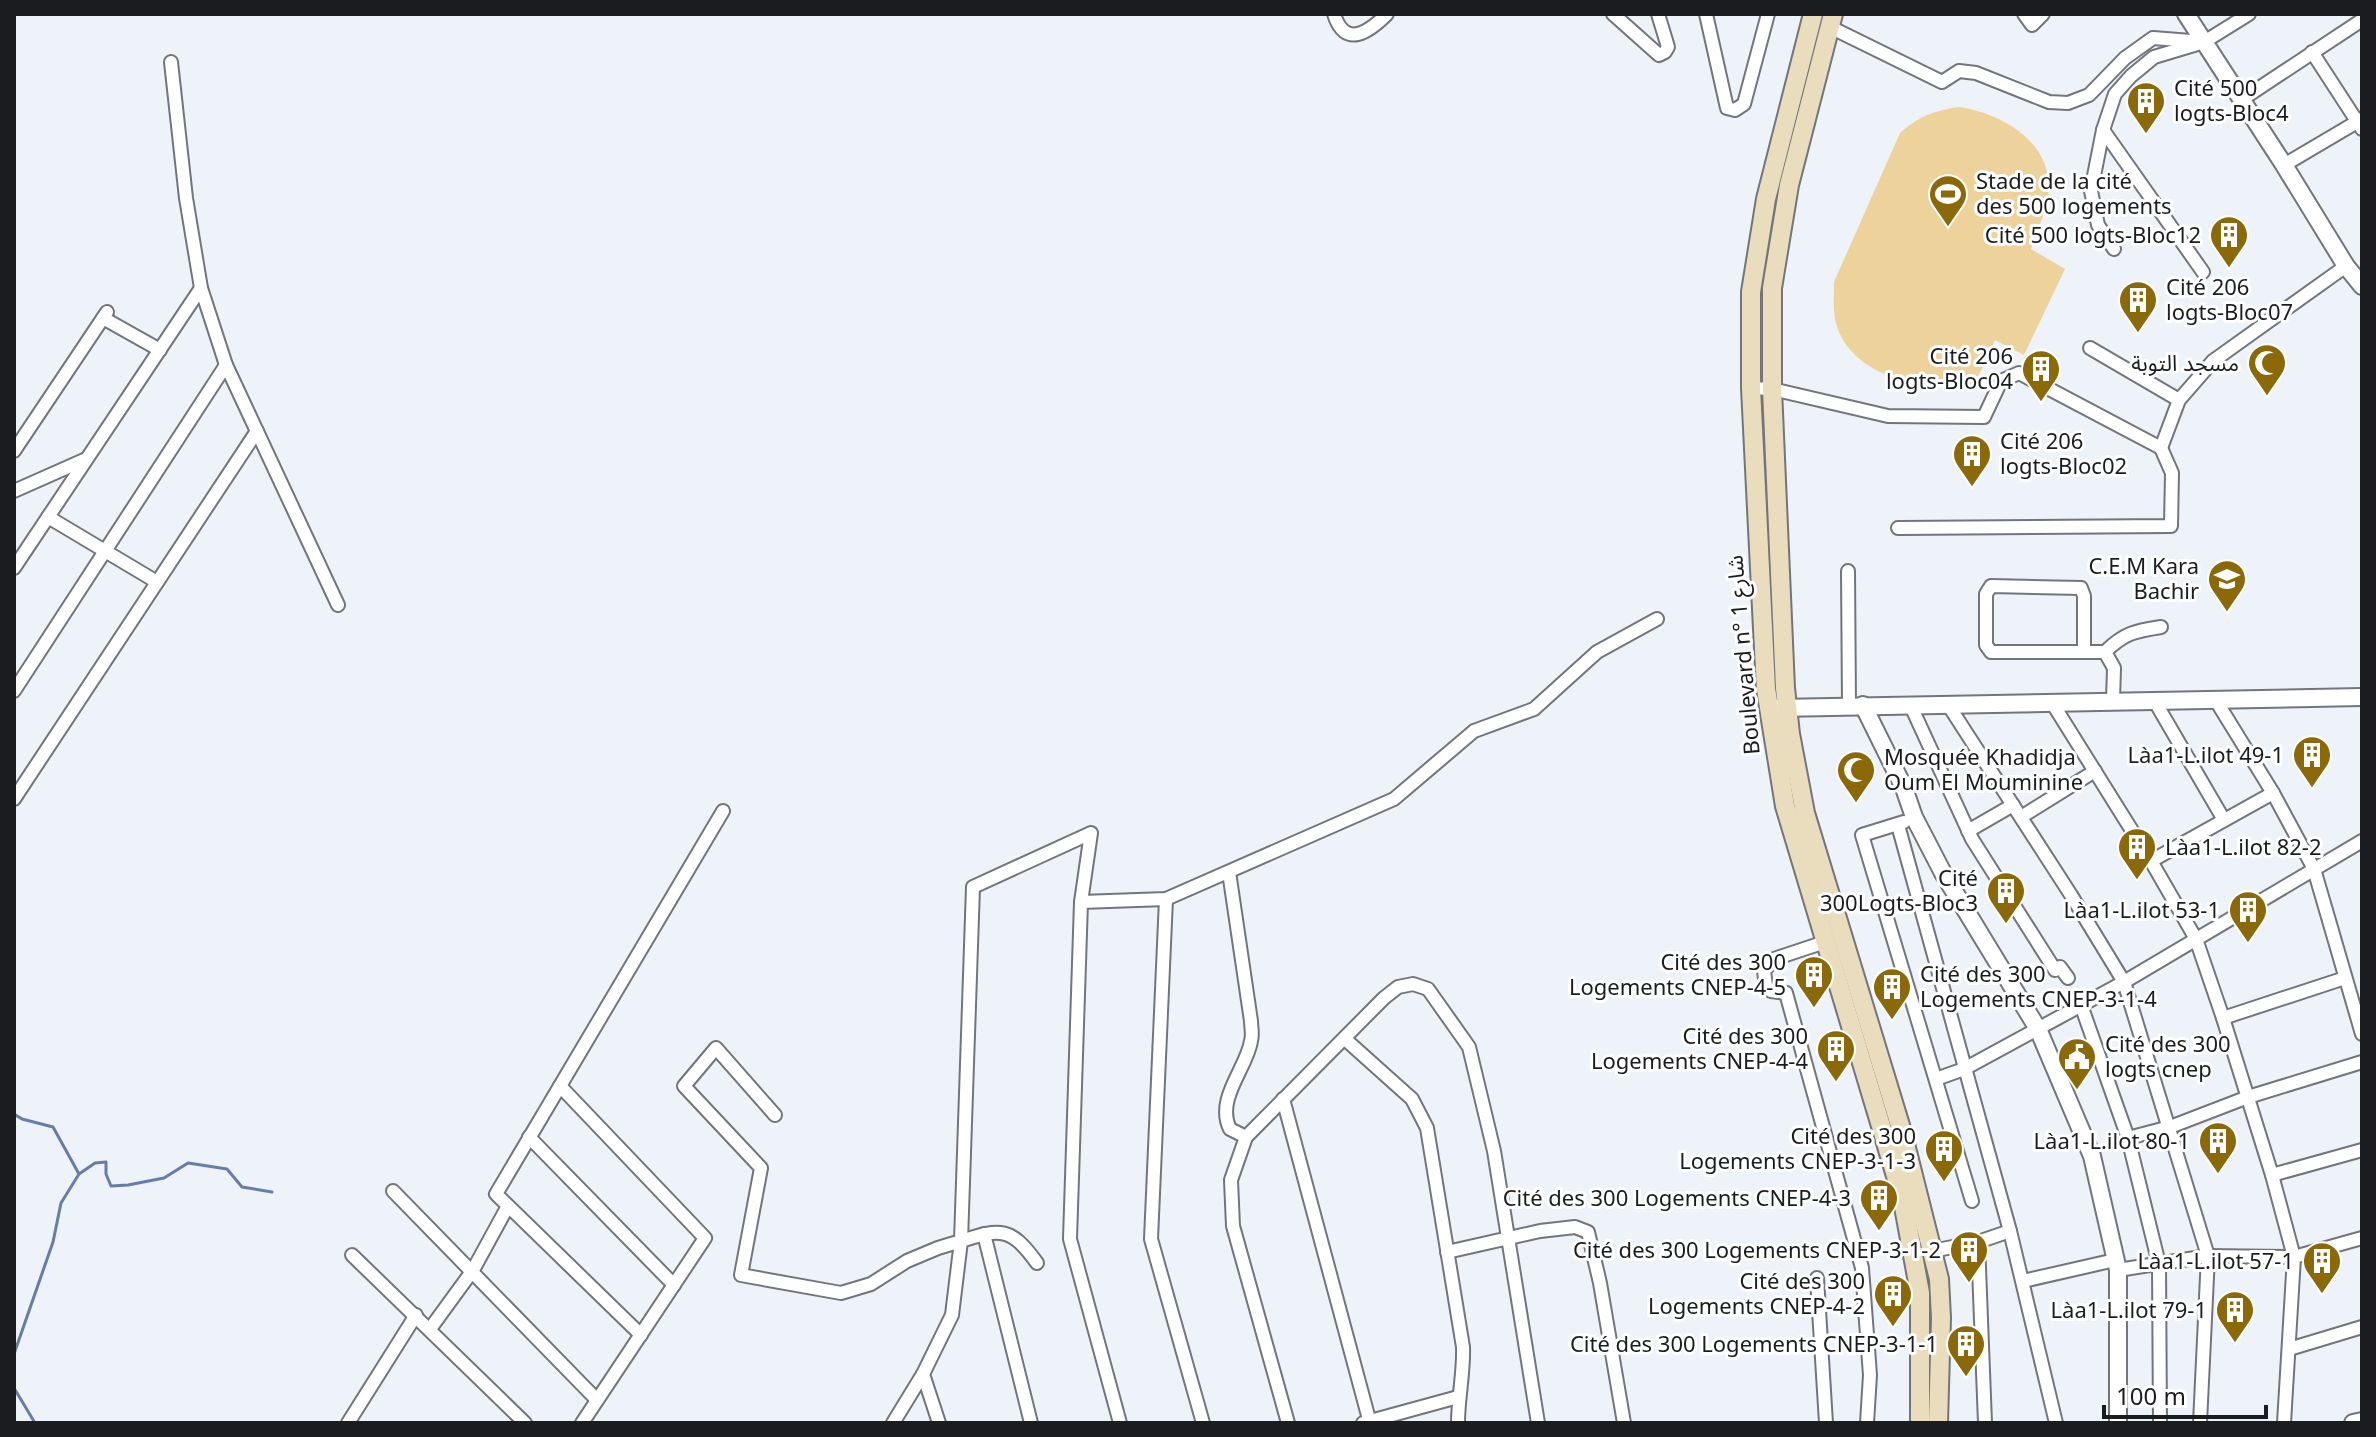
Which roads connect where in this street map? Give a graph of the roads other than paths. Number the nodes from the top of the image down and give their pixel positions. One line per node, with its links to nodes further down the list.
1 (1334, 14): 2 (street)
2 (1387, 14)
3 (1613, 14): 4 (street)
4 (1658, 14)
5 (1706, 14): 6 (street)
6 (1768, 14)
7 (1813, 14): 29 (main road, Boulevard n° شارع 1)
8 (2024, 14): 9 (street)
9 (2043, 14)
10 (2186, 14): 14 (street)
11 (2249, 14): 14 (street)
12 (1831, 20): 14 (street); 30 (main road, Boulevard n° شارع 1)
13 (2362, 20): 15 (street)
14 (2204, 42): 17 (street); 19 (street)
15 (2312, 52): 17 (street); 18 (street)
16 (171, 62): 25 (street)
17 (2241, 100): 20 (street)
18 (2361, 123): 20 (street)
19 (2103, 130): 21 (street); 23 (street)
20 (2284, 165): 22 (street)
21 (2114, 249)
22 (2346, 266): 24 (street); 31 (street)
23 (2203, 272)
24 (2362, 286)
25 (201, 288): 27 (street); 28 (street)
26 (2090, 348): 31 (street)
27 (160, 350): 34 (street); 35 (street)
28 (226, 365): 32 (street); 39 (street)
29 (1751, 388): 30 (street); 57 (main road, Boulevard n° شارع 1)
30 (1772, 389): 33 (street); 57 (main road, Boulevard n° شارع 1)
31 (2179, 400): 33 (street)
32 (257, 431): 42 (street); 43 (street)
33 (2161, 448): 38 (street)
34 (14, 451)
35 (87, 459): 36 (street); 37 (street)
36 (14, 491)
37 (48, 517): 39 (street); 40 (street)
38 (1898, 528)
39 (105, 551): 42 (street); 48 (street)
40 (14, 568)
41 (1848, 571): 56 (street)
42 (157, 582): 60 (street)
43 (338, 605)
44 (1657, 619): 71 (street)
45 (2161, 627): 47 (street)
46 (2084, 652): 46 (street); 47 (street)
47 (2105, 652): 51 (street)
48 (14, 691)
49 (2362, 697): 50 (street)
50 (2215, 699): 52 (street); 59 (street)
51 (2113, 700): 52 (street); 53 (street)
52 (2154, 700): 65 (street)
53 (2051, 701): 54 (street); 58 (street)
54 (1947, 703): 55 (street); 61 (street)
55 (1910, 704): 56 (street); 67 (street)
56 (1856, 705): 57 (street); 63 (street)
57 (1778, 708): 75 (main road, Boulevard n° شارع 1); 106 (main road, Boulevard n° شارع 1)
58 (2095, 771): 64 (street); 69 (street)
59 (2273, 793): 65 (street); 70 (street)
60 (14, 799)
61 (2013, 805): 64 (street); 67 (street)
62 (723, 811): 87 (street)
63 (1914, 817): 66 (street); 81 (street)
64 (2021, 817): 78 (street)
65 (2224, 820): 69 (street)
66 (1898, 825): 85 (street); 86 (street)
67 (1968, 831): 76 (street)
68 (2362, 841): 70 (street)
69 (2151, 861): 74 (street)
70 (2314, 869): 74 (street); 77 (street)
71 (1229, 872): 72 (street); 93 (street)
72 (1166, 899): 73 (street); 135 (street)
73 (1081, 902): 104 (street); 134 (street)
74 (2196, 939): 78 (street); 80 (street)
75 (1825, 942): 141 (street); 142 (main road, Boulevard n° شارع 1)
76 (2068, 978)
77 (2345, 978): 80 (street); 82 (street)
78 (2124, 982): 79 (street); 91 (street)
79 (2081, 1005): 81 (street); 94 (street)
80 (2223, 1018): 88 (street)
81 (2038, 1029): 85 (street); 113 (street)
82 (2362, 1034)
83 (1345, 1039): 89 (street); 103 (street); 107 (street)
84 (2362, 1062): 88 (street)
85 (1964, 1069): 86 (street); 100 (street)
86 (1936, 1079): 98 (street)
87 (560, 1086): 92 (street); 117 (street)
88 (2248, 1097): 91 (street); 96 (street)
89 (1283, 1099): 93 (street); 127 (street)
90 (775, 1115): 104 (street)
91 (2170, 1127): 94 (street); 109 (street)
92 (529, 1137): 99 (street); 117 (street)
93 (1246, 1137): 136 (street)
94 (2128, 1138): 112 (street)
95 (2362, 1150): 96 (street)
96 (2272, 1175): 110 (street)
97 (393, 1191): 114 (street)
98 (1972, 1201)
99 (508, 1206): 114 (street); 121 (street)
100 (2010, 1231): 105 (street); 116 (street)
101 (984, 1234): 104 (street); 111 (street); 133 (street)
102 (2362, 1238): 110 (street)
103 (1508, 1239): 107 (street); 138 (street); 139 (street)
104 (961, 1241): 123 (street)
105 (1978, 1242): 106 (street); 144 (street)
106 (1932, 1251): 143 (main road, Boulevard n° شارع 1)
107 (1447, 1252): 124 (street)
108 (352, 1255): 118 (street)
109 (2208, 1256): 110 (street); 112 (street); 148 (street)
110 (2294, 1257): 122 (street)
111 (1037, 1263)
112 (2159, 1264): 113 (street); 147 (street)
113 (2117, 1265): 116 (street); 146 (street)
114 (473, 1270): 120 (street); 125 (street)
115 (1817, 1278): 140 (street)
116 (2023, 1281): 145 (street)
117 (674, 1285): 121 (street)
118 (416, 1315): 120 (street); 128 (street)
119 (2362, 1327): 122 (street)
120 (430, 1329): 129 (street)
121 (641, 1335): 125 (street)
122 (2289, 1349): 149 (street)
123 (923, 1374): 131 (street); 132 (street)
124 (1458, 1397): 127 (street); 137 (street)
125 (597, 1400): 130 (street)
126 (2362, 1421): 150 (street)
127 (1367, 1422)
128 (348, 1423)
129 (525, 1423)
130 (582, 1423)
131 (893, 1423)
132 (939, 1423)
133 (1031, 1423)
134 (1120, 1423)
135 (1203, 1423)
136 (1288, 1423)
137 (1458, 1423)
138 (1538, 1423)
139 (1624, 1423)
140 (1826, 1423)
141 (1867, 1423)
142 (1920, 1423)
143 (1938, 1423)
144 (1985, 1423)
145 (2056, 1423)
146 (2118, 1423)
147 (2160, 1423)
148 (2200, 1423)
149 (2284, 1423)
150 (2353, 1423)

